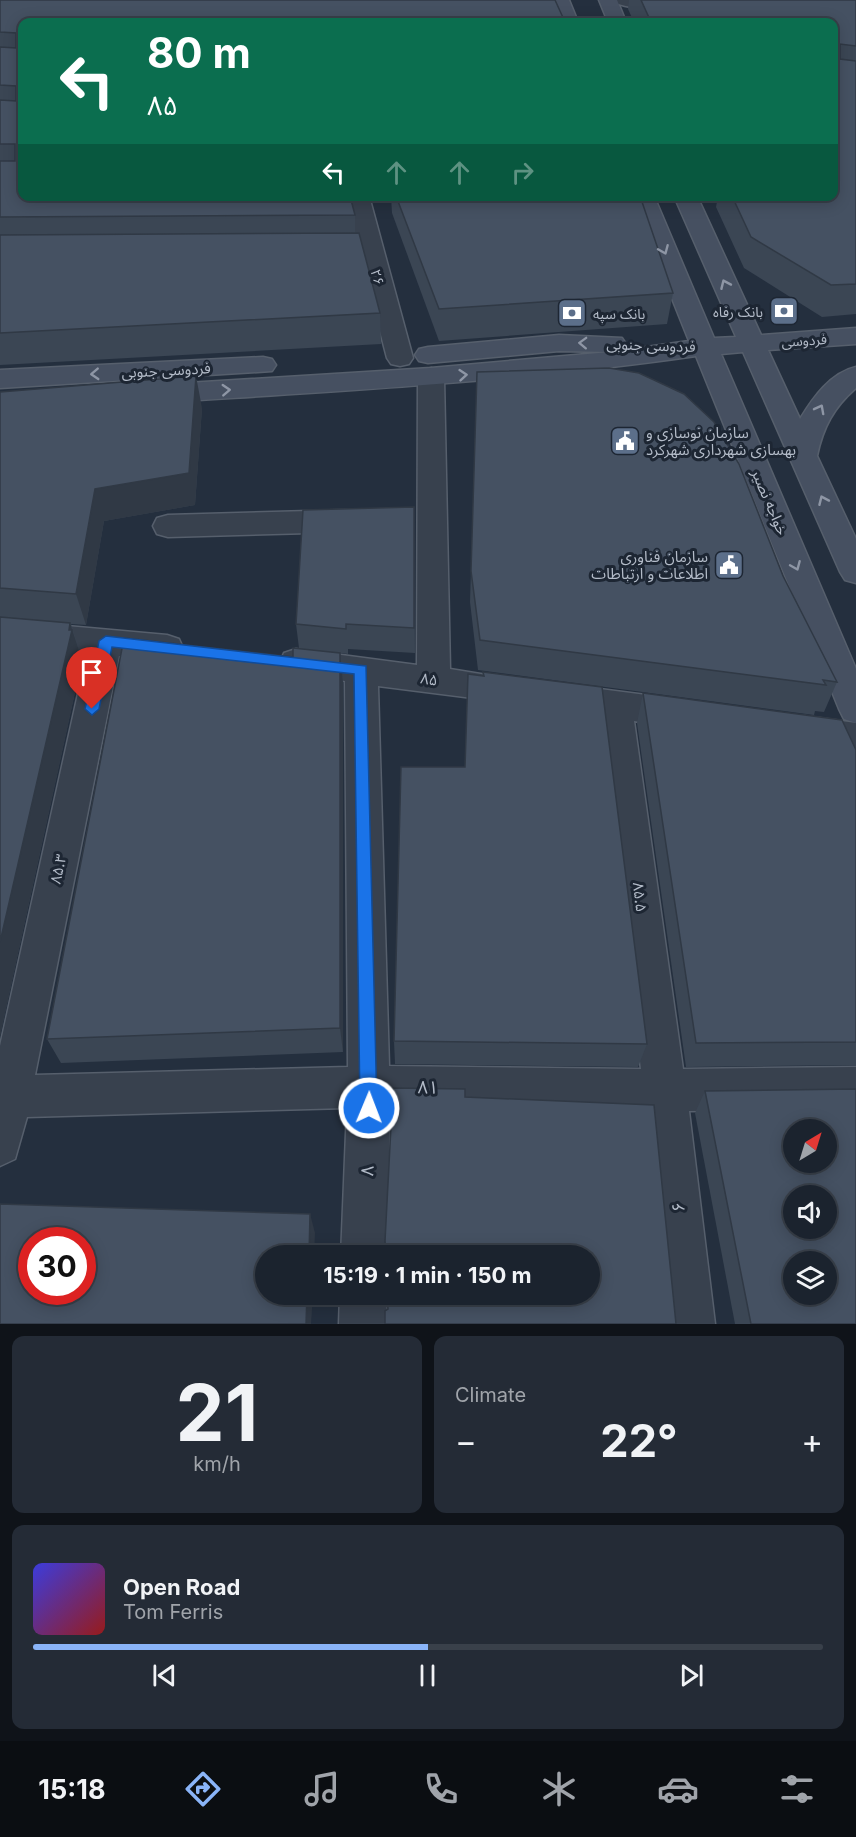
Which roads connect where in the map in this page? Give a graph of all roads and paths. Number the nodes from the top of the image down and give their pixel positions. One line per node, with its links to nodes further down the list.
1 (560, 0): 5 (main road)
2 (608, 0): 6 (main road)
3 (621, 0): 4 (street)
4 (691, 6)
5 (567, 18)
6 (615, 18)
7 (358, 201): 10 (street, ۲۶)
8 (644, 201): 14 (main road, خواجه نصیر, one-way to 14)
9 (687, 201): 13 (main road, one-way to 9)
10 (372, 255): 11 (street); 15 (street, ۲۶)
11 (302, 256)
12 (856, 336): 13 (main road, فردوسی)
13 (752, 344): 14 (main road, فردوسی); 23 (main road)
14 (705, 347): 15 (main road, فردوسی جنوبی, one-way to 15); 16 (main road, فردوسی جنوبی); 24 (main road, خواجه نصیر)
15 (400, 358): 19 (main road, فردوسی جنوبی, one-way to 19)
16 (544, 368): 18 (main road, فردوسی جنوبی, one-way to 16); 20 (main road)
17 (856, 375): 23 (main road, one-way to 17)
18 (431, 378): 21 (main road, فردوسی جنوبی, one-way to 18); 33 (street)
19 (0, 379)
20 (625, 385)
21 (0, 404)
22 (710, 424): 24 (main road)
23 (803, 456): 27 (main road, one-way to 23)
24 (759, 475): 35 (main road, خواجه نصیر, one-way to 35)
25 (375, 520): 26 (street)
26 (168, 526)
27 (853, 556)
28 (0, 632): 29 (street)
29 (106, 641): 30 (street); 42 (street, ۸۵.۳)
30 (199, 651)
31 (268, 659): 32 (street, ۸۵)
32 (361, 670): 33 (street, ۸۵); 39 (street, ۸)
33 (434, 680): 34 (street, ۸۵)
34 (615, 704): 36 (street, ۸۵); 41 (street, ۸۵.۵)
35 (856, 709)
36 (718, 718)
37 (776, 726): 38 (street)
38 (856, 738)
39 (369, 1087): 41 (street, ۸۱); 42 (street, ۸۱); 44 (street, ۸)
40 (856, 1088): 41 (street, ۸۱)
41 (665, 1090): 47 (street, ۶)
42 (5, 1097): 43 (street, ۸۵.۳)
43 (0, 1144)
44 (364, 1245)
45 (363, 1305): 46 (street)
46 (363, 1324)
47 (691, 1324)

